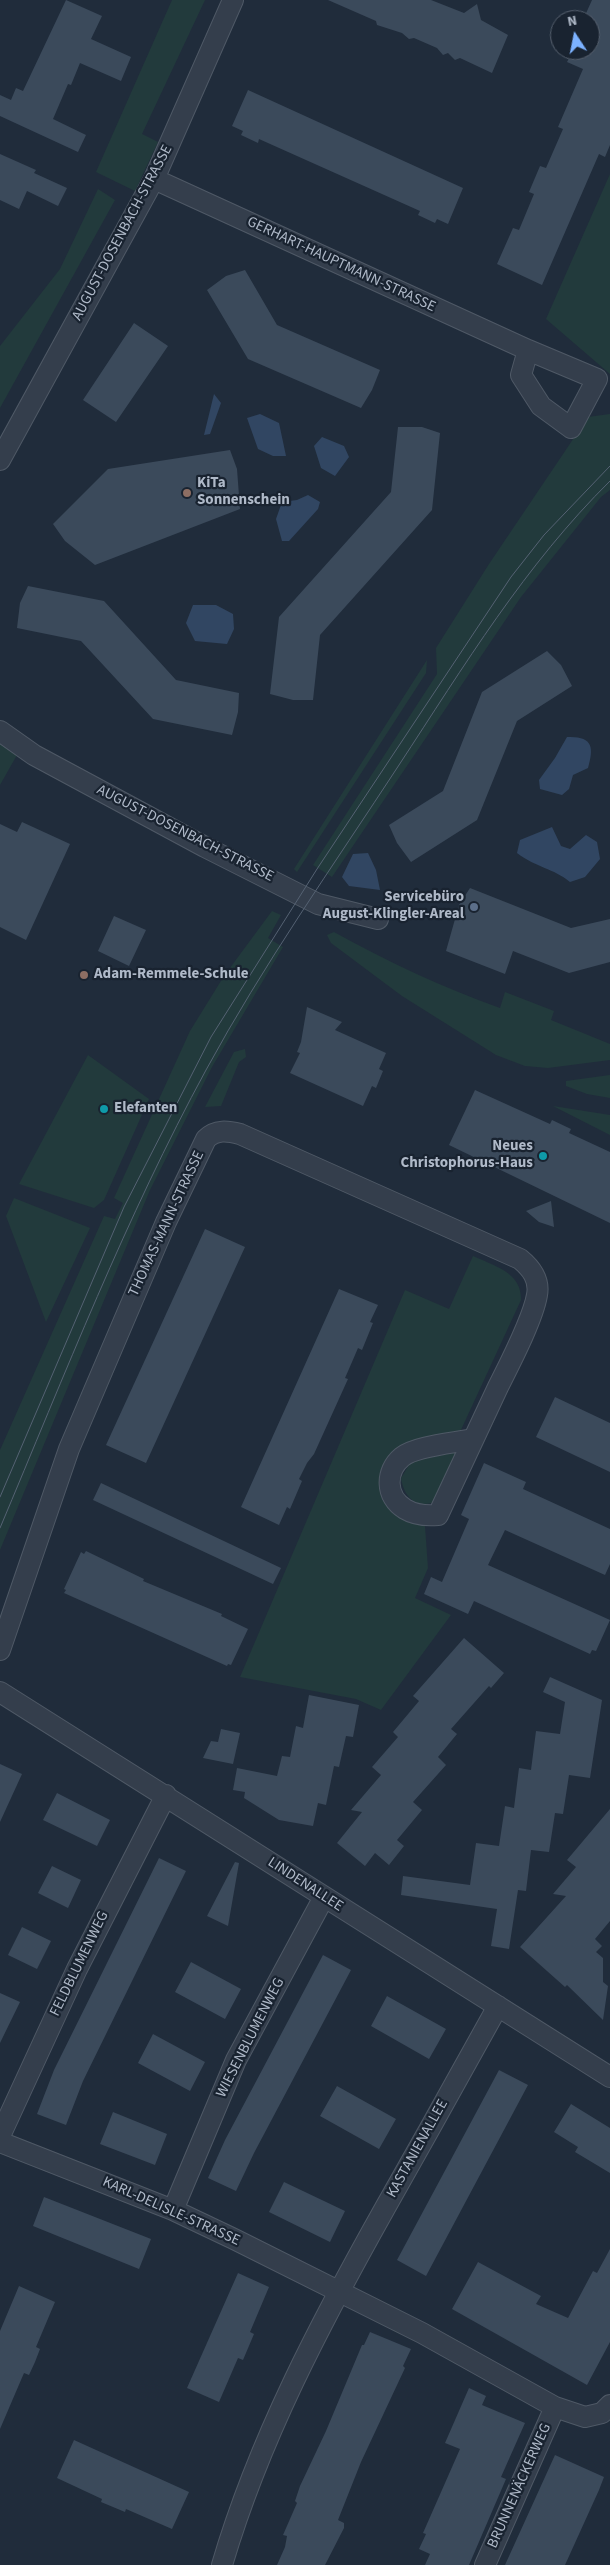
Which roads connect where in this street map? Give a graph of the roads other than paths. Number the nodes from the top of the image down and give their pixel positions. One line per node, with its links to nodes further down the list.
1 (233, 0): 2 (street, AUGUST-DOSENBACH-STRASSE)
2 (154, 180): 3 (street, GERHART-HAUPTMANN-STRASSE); 4 (street, AUGUST-DOSENBACH-STRASSE)
3 (528, 350)
4 (0, 460)
5 (0, 731): 6 (street, AUGUST-DOSENBACH-STRASSE)
6 (378, 919)
7 (473, 1439): 7 (street, THOMAS-MANN-STRASSE); 8 (street, THOMAS-MANN-STRASSE)
8 (0, 1650)
9 (0, 1692): 10 (street, LINDENALLEE)
10 (166, 1795): 11 (street, LINDENALLEE); 14 (street, FELDBLUMENWEG)
11 (324, 1897): 12 (street, LINDENALLEE); 16 (street, WIESENBLUMENWEG)
12 (498, 2006): 13 (street, LINDENALLEE); 17 (street, KASTANIENALLEE)
13 (610, 2077)
14 (0, 2136)
15 (0, 2142): 16 (street, KARL-DELISLE-STRASSE)
16 (173, 2210): 17 (street, KARL-DELISLE-STRASSE)
17 (338, 2292): 19 (street); 20 (street, KASTANIENALLEE)
18 (610, 2405): 19 (street, BRUNNENÄCKERWEG)
19 (556, 2407): 21 (street, BRUNNENÄCKERWEG)
20 (222, 2565)
21 (485, 2565)

